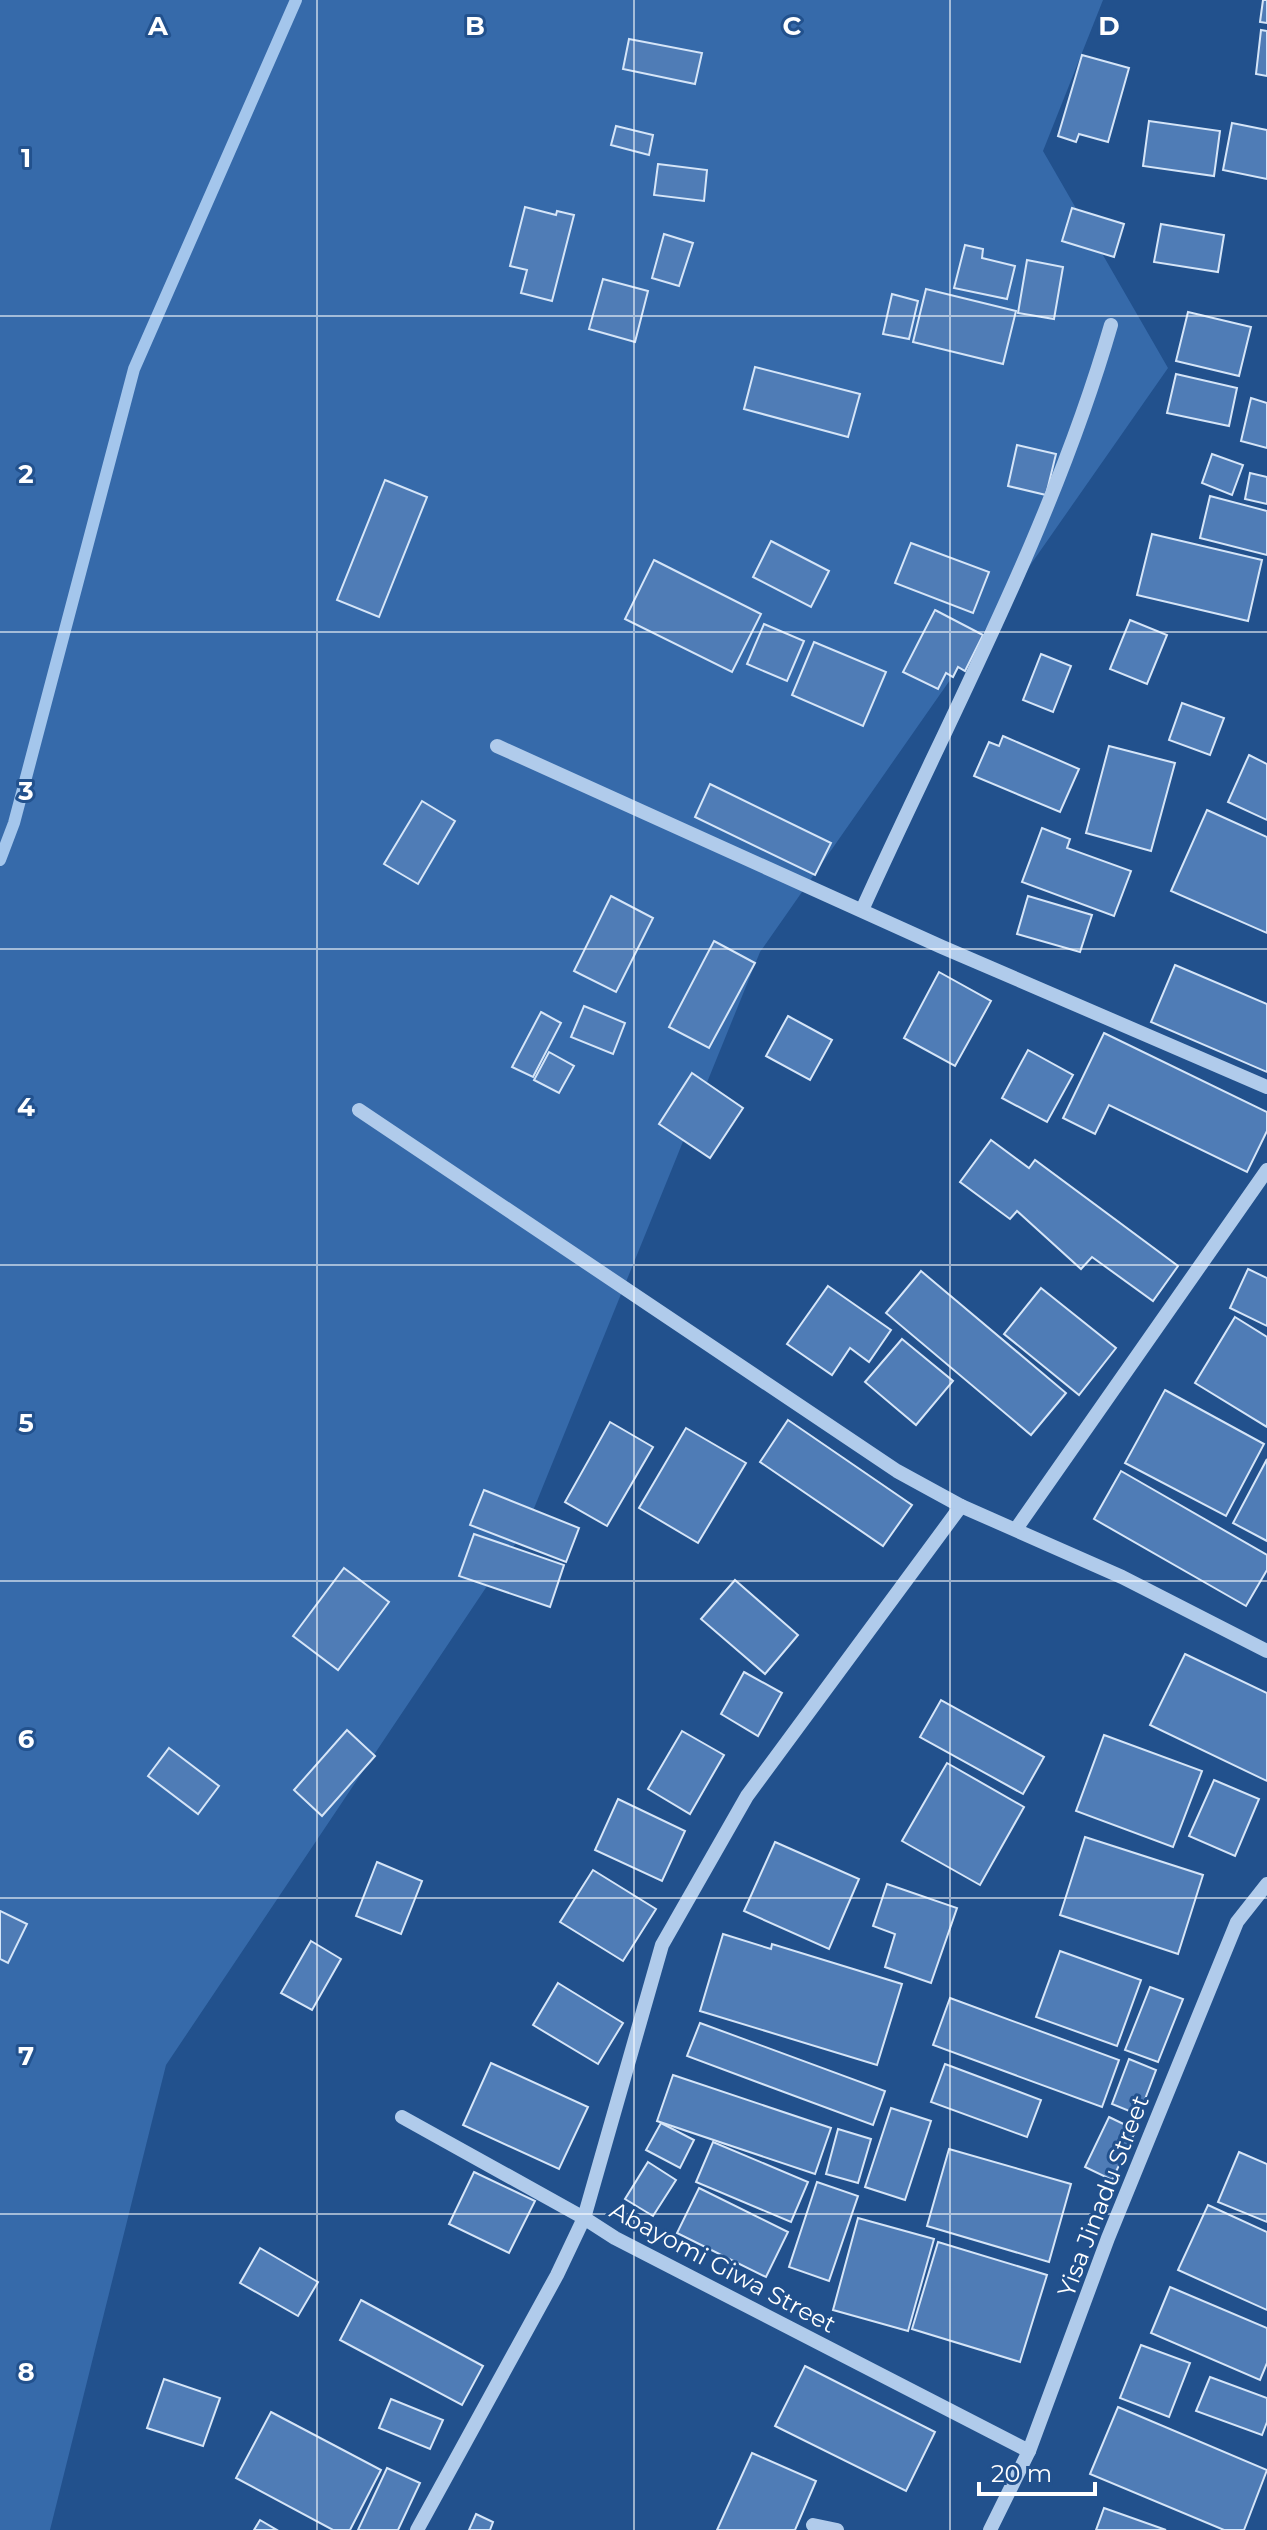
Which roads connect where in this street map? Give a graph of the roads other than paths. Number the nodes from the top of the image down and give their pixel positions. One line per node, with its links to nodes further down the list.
1 (1111, 325): 3 (street)
2 (497, 746): 3 (street)
3 (862, 910): 4 (street)
4 (1267, 1087)
5 (359, 1110): 7 (street)
6 (1267, 1170): 8 (street)
7 (961, 1506): 8 (street); 12 (street)
8 (1016, 1529): 9 (street)
9 (1267, 1651)
10 (1267, 1884): 13 (street, Yisa Jinadu Street)
11 (402, 2117): 12 (street)
12 (584, 2218): 13 (street, Abayomi Giwa Street); 15 (street, Abayomi Giwa Street)
13 (1029, 2451): 17 (street, Yisa Jinadu Street)
14 (813, 2525): 16 (street)
15 (417, 2530)
16 (837, 2530)
17 (990, 2530)

